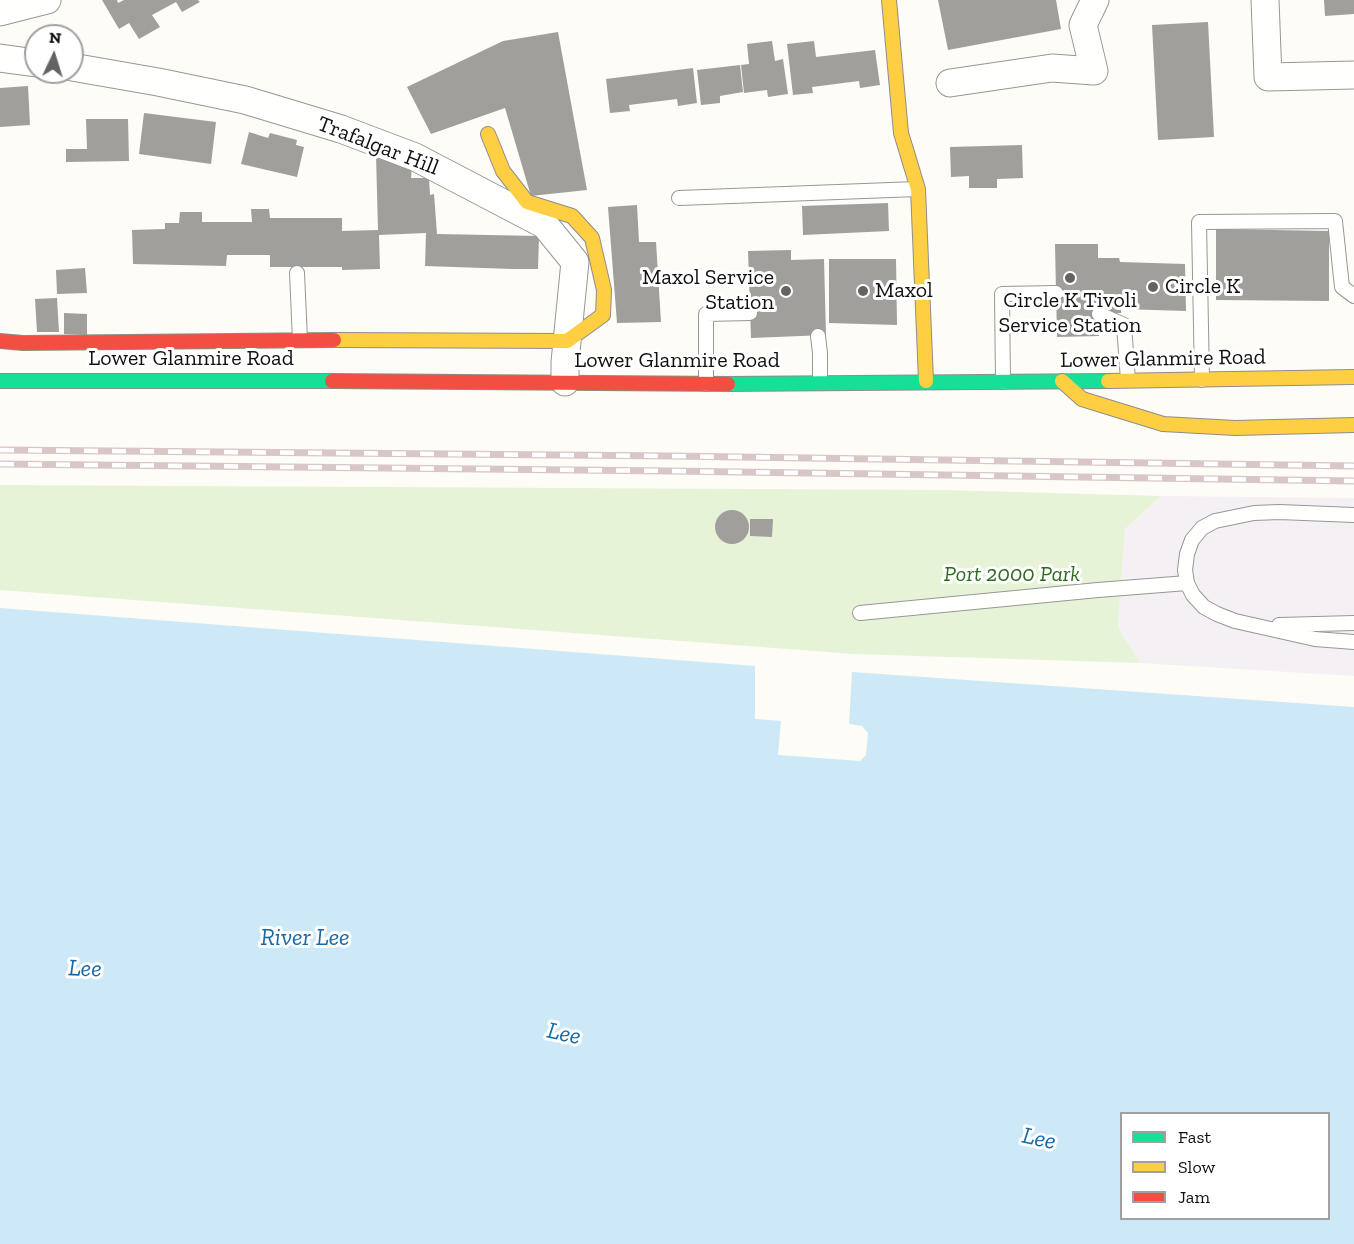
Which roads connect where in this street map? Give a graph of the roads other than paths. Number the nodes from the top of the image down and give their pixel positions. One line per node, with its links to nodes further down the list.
1 (47, 0): 5 (street)
2 (889, 0): 12 (main road)
3 (1095, 0): 10 (street)
4 (1265, 0): 9 (street)
5 (0, 12)
6 (0, 58): 7 (street)
7 (24, 61)
8 (84, 69): 22 (street, Trafalgar Hill)
9 (1354, 75)
10 (950, 83)
11 (489, 134): 22 (main road)
12 (918, 189): 13 (lane); 27 (main road)
13 (679, 198)
14 (297, 273): 21 (lane)
15 (1056, 293): 31 (lane)
16 (1354, 296): 25 (lane)
17 (750, 313): 32 (lane)
18 (1099, 314): 24 (lane)
19 (818, 336): 30 (lane)
20 (0, 340): 21 (main road)
21 (300, 340): 22 (main road)
22 (567, 341): 29 (street, Trafalgar Hill)
23 (1354, 377): 25 (main road, Lower Glanmire Road)
24 (1128, 380): 25 (main road, Lower Glanmire Road); 28 (main road, Lower Glanmire Road)
25 (1202, 380)
26 (0, 381): 29 (main road, Lower Glanmire Road)
27 (926, 381): 30 (main road, Lower Glanmire Road); 31 (main road, Lower Glanmire Road)
28 (1062, 381): 31 (main road, Lower Glanmire Road); 33 (main road)
29 (565, 382): 32 (main road, Lower Glanmire Road)
30 (820, 382): 32 (main road, Lower Glanmire Road)
31 (1003, 382)
32 (706, 384)
33 (1354, 425)
34 (1354, 515): 35 (lane)
35 (1187, 583): 36 (lane); 38 (lane)
36 (860, 613)
37 (1354, 623): 38 (lane)
38 (1256, 626): 39 (lane)
39 (1354, 642)

